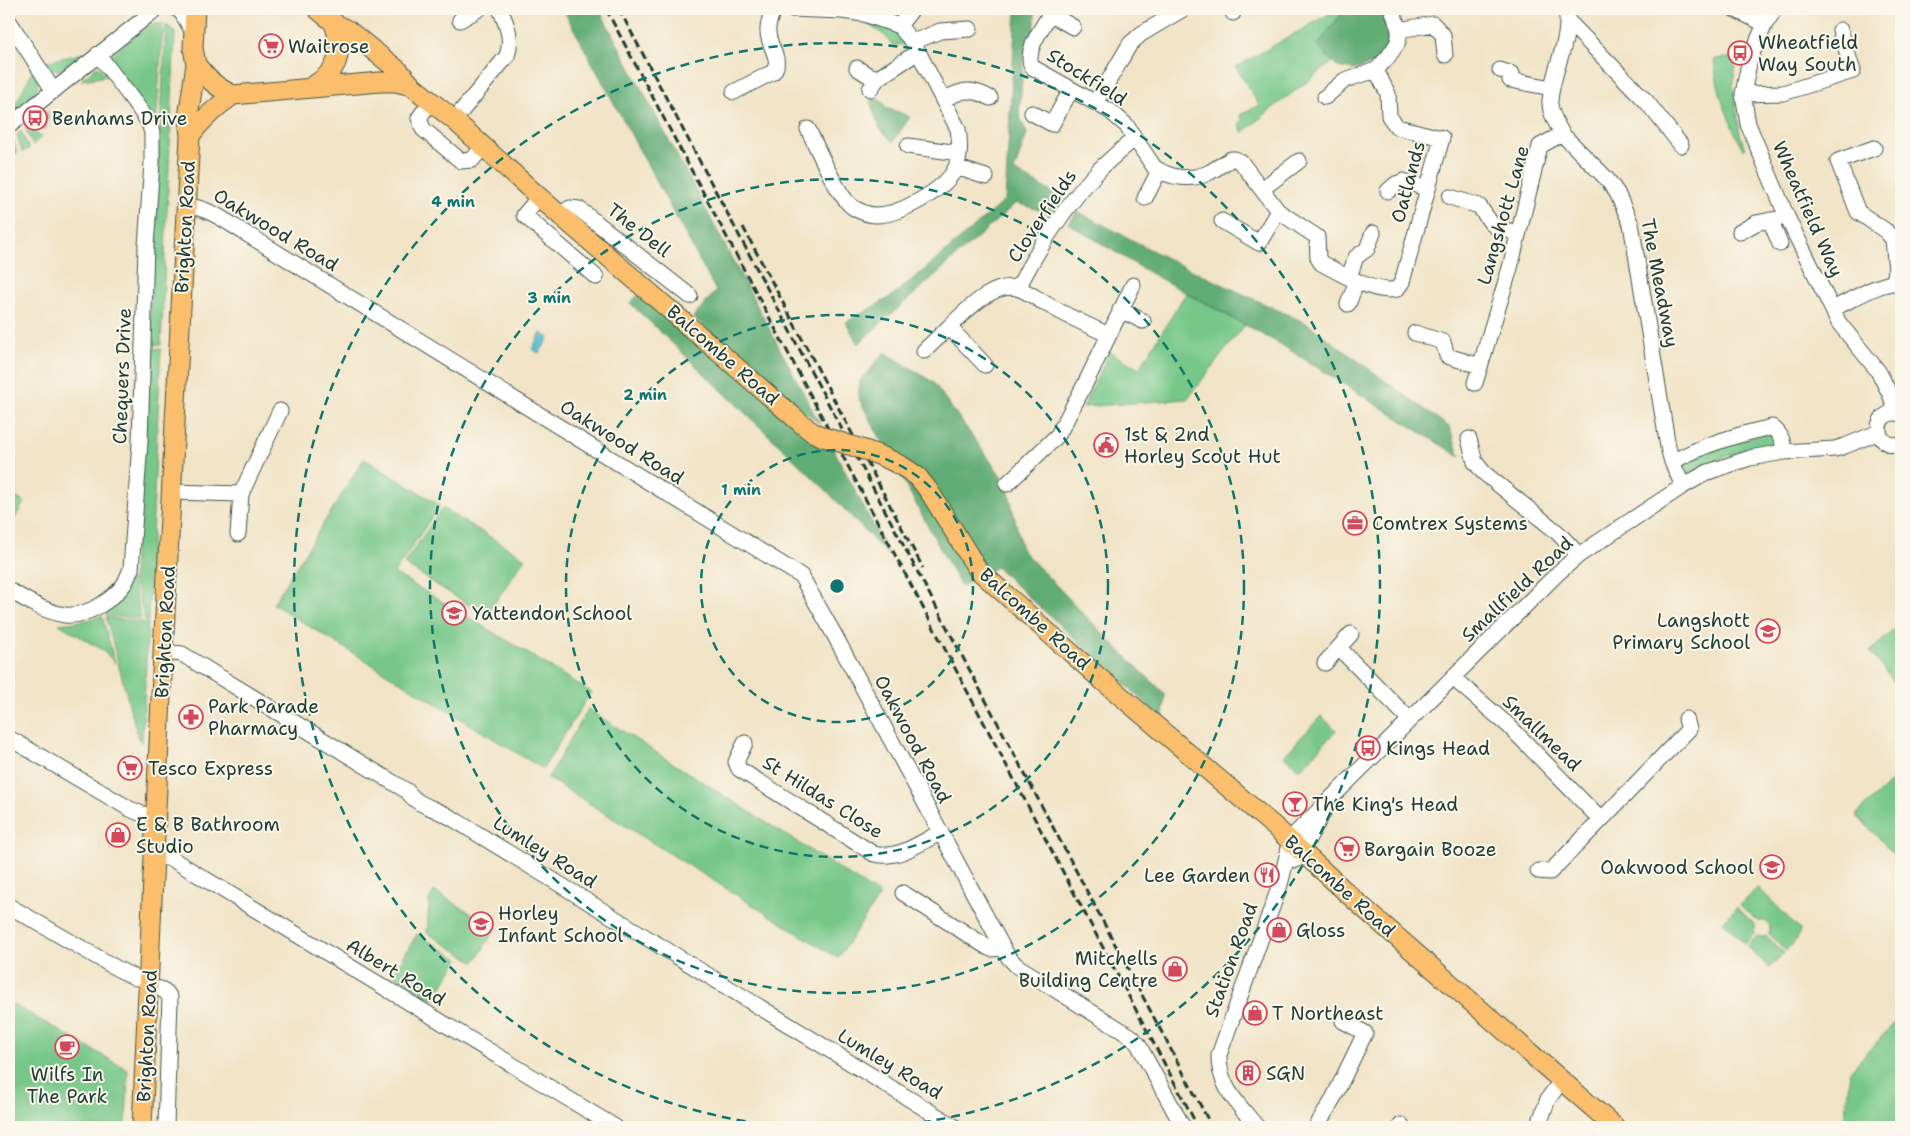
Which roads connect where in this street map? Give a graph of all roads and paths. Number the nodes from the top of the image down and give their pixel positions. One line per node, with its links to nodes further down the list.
1 (156, 9): 2 (street); 29 (street)
2 (166, 9)
3 (177, 9): 27 (street)
4 (195, 9): 27 (main road, Brighton Road)
5 (317, 9): 20 (main road, Balcombe Road)
6 (479, 9): 18 (street)
7 (500, 9): 51 (street)
8 (773, 9): 42 (street)
9 (790, 9): 22 (street)
10 (912, 9): 22 (street)
11 (1183, 9): 16 (street)
12 (1392, 9): 25 (street)
13 (1734, 9): 21 (street)
14 (1775, 9): 21 (street, Wheatfield Way)
15 (1045, 12): 23 (street, Stockfield); 41 (street, Stockfield)
16 (1163, 13): 49 (street)
17 (1567, 15): 39 (street); 57 (street)
18 (460, 20)
19 (9, 21): 40 (street)
20 (334, 23): 31 (main road, Balcombe Road); 38 (main road)
21 (1765, 24): 43 (street, Wheatfield Way)
22 (899, 26): 28 (street)
23 (1073, 27)
24 (970, 29): 28 (street)
25 (1399, 30): 30 (street); 34 (street)
26 (1840, 30): 43 (street)
27 (193, 32): 32 (main road, Brighton Road)
28 (915, 47): 33 (street); 47 (street)
29 (98, 54): 40 (street); 111 (street, Chequers Drive)
30 (1445, 55)
31 (386, 60): 36 (main road); 37 (main road, Balcombe Road)
32 (196, 64): 44 (main road); 55 (main road, Brighton Road)
33 (857, 68)
34 (1376, 70): 45 (street); 66 (street, Oatlands)
35 (1500, 70): 39 (street)
36 (380, 82): 37 (main road, Balcombe Road); 38 (main road, Balcombe Road)
37 (412, 86): 48 (main road, Balcombe Road)
38 (311, 87): 44 (main road, Balcombe Road)
39 (1552, 88): 54 (street)
40 (53, 90): 52 (street)
41 (1071, 90): 49 (street, Stockfield); 50 (street)
42 (734, 92)
43 (1743, 94): 74 (street, Wheatfield Way)
44 (233, 95): 55 (main road, Brighton Road)
45 (1325, 97)
46 (990, 98): 47 (street)
47 (944, 99): 61 (street)
48 (431, 101): 51 (main road, Balcombe Road); 58 (street)
49 (1096, 102): 56 (street, Stockfield)
50 (1032, 113)
51 (454, 120): 58 (main road, Balcombe Road)
52 (9, 126)
53 (808, 129): 61 (street)
54 (1562, 134): 79 (street, Langshott Lane); 104 (street, The Meadway)
55 (190, 136): 71 (main road, Brighton Road)
56 (1134, 139): 63 (street, Stockfield); 85 (street, Cloverfields)
57 (1681, 145)
58 (484, 146): 68 (main road, Balcombe Road)
59 (908, 146): 61 (street)
60 (1874, 148): 83 (street)
61 (958, 160): 64 (street)
62 (1299, 161): 65 (street)
63 (1159, 171): 65 (street); 70 (street)
64 (986, 177)
65 (1262, 189): 72 (street)
66 (1428, 189): 67 (street); 82 (street, Oatlands)
67 (1388, 191)
68 (539, 197): 73 (main road, Balcombe Road); 81 (street)
69 (1450, 197): 79 (street)
70 (1145, 198)
71 (186, 206): 107 (main road, Brighton Road); 123 (street, Oakwood Road)
72 (1278, 211): 76 (street); 82 (street)
73 (560, 214): 86 (street, The Dell); 124 (main road, Balcombe Road, bridge)
74 (1787, 217): 75 (street); 88 (street, Wheatfield Way)
75 (1770, 220): 77 (street); 80 (street)
76 (1222, 222)
77 (1740, 232)
78 (1373, 233): 82 (street)
79 (1518, 234): 96 (street, Langshott Lane)
80 (1780, 244)
81 (596, 277)
82 (1353, 279): 87 (street)
83 (1898, 282): 88 (street)
84 (1133, 285): 89 (street)
85 (1018, 288): 91 (street); 93 (street, Cloverfields)
86 (690, 296)
87 (1348, 304)
88 (1832, 309): 99 (street, Wheatfield Way)
89 (1120, 310): 90 (street); 93 (street)
90 (1143, 321)
91 (949, 327): 94 (street); 95 (street)
92 (1415, 333): 96 (street)
93 (1109, 335): 105 (street)
94 (924, 351)
95 (985, 365)
96 (1480, 366): 97 (street, Langshott Lane)
97 (1475, 383)
98 (280, 411): 108 (street)
99 (1899, 413): 100 (street)
100 (1879, 432): 102 (street); 103 (street, Smallfield Road)
101 (1469, 438): 110 (street)
102 (1901, 444)
103 (1784, 452): 104 (street); 106 (street, Smallfield Road)
104 (1672, 462): 106 (street, The Meadway)
105 (1007, 484)
106 (1684, 486): 110 (street, Smallfield Road)
107 (172, 492): 108 (street); 114 (main road, Brighton Road)
108 (240, 494): 109 (street)
109 (238, 534)
110 (1579, 554): 116 (street, Smallfield Road)
111 (9, 590)
112 (1351, 634): 113 (street)
113 (1338, 648): 115 (street); 117 (street)
114 (163, 652): 121 (main road, Brighton Road); 136 (street, Lumley Road)
115 (1326, 663)
116 (1453, 678): 117 (street, Smallfield Road); 122 (street, Smallmead)
117 (1410, 720): 124 (street, Smallfield Road)
118 (1688, 724): 122 (street)
119 (9, 738): 121 (street)
120 (745, 743): 123 (street, St Hildas Close)
121 (157, 816): 125 (main road, Brighton Road)
122 (1601, 820): 126 (street)
123 (941, 832): 129 (street, Oakwood Road)
124 (1295, 846): 132 (main road, Balcombe Road); 138 (street, Station Road)
125 (155, 856): 130 (main road, Brighton Road); 135 (street, Albert Road)
126 (1544, 872)
127 (903, 893): 129 (street)
128 (9, 906): 130 (street)
129 (1003, 948): 137 (street, Oakwood Road)
130 (149, 984): 133 (main road, Brighton Road); 134 (street)
131 (1343, 1021): 139 (street)
132 (1561, 1081): 140 (street); 141 (main road, Balcombe Road)
133 (142, 1127)
134 (166, 1127)
135 (615, 1127)
136 (955, 1127)
137 (1183, 1127)
138 (1257, 1127)
139 (1316, 1127)
140 (1538, 1127)
141 (1615, 1127)

